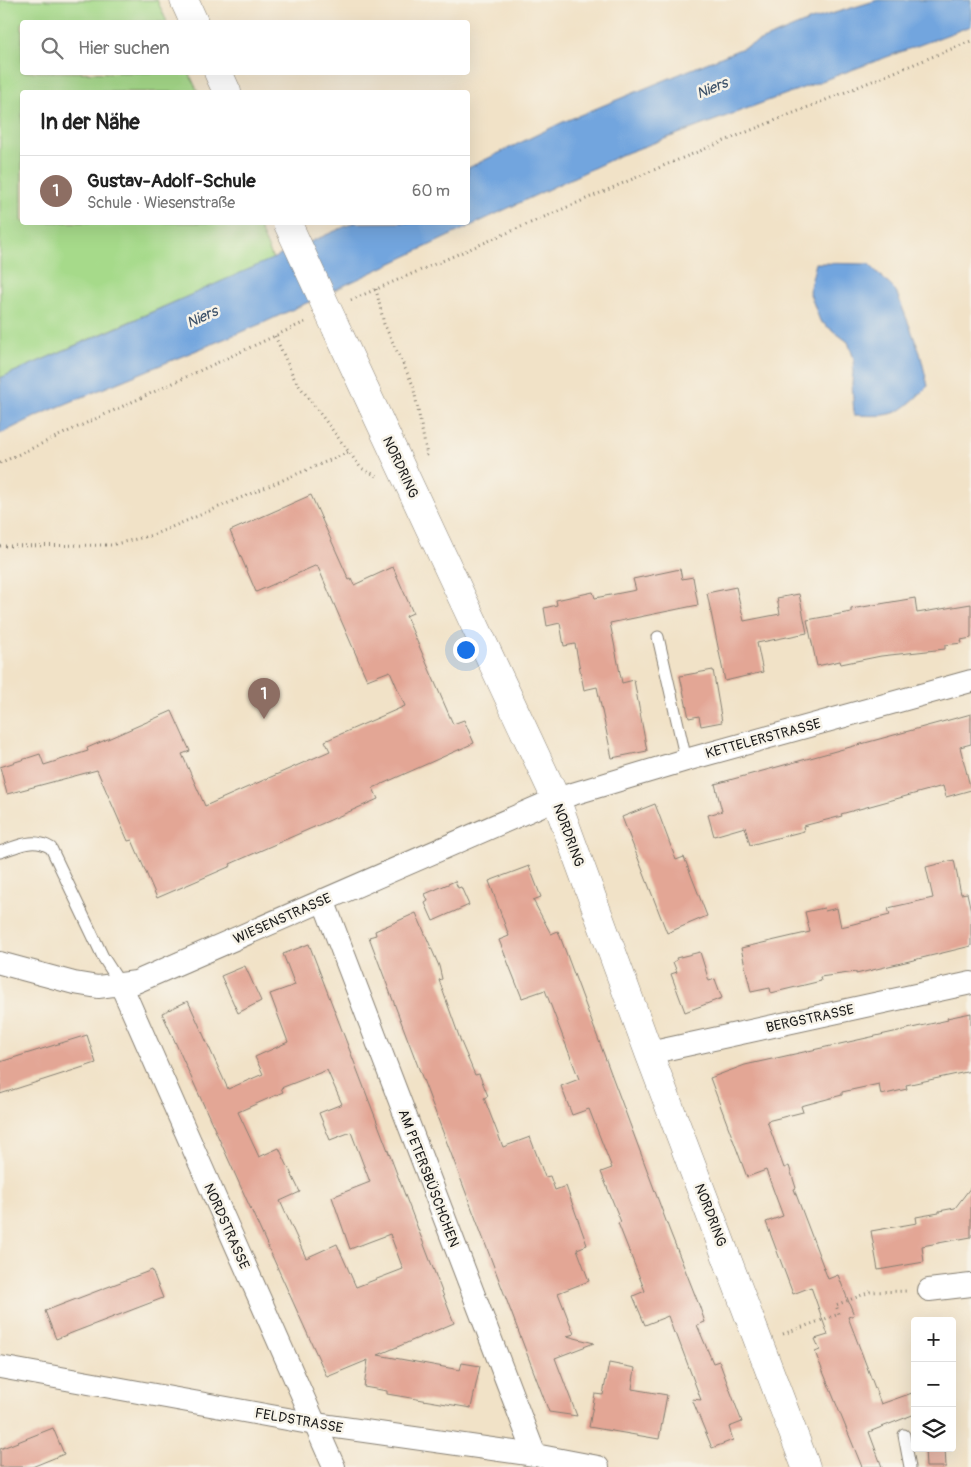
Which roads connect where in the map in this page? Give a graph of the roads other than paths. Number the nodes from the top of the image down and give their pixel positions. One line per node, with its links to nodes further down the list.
1 (184, 0): 2 (street)
2 (193, 20)
3 (219, 75): 4 (street)
4 (226, 90)
5 (288, 225): 9 (street, NORDRING, bridge)
6 (658, 637): 8 (lane)
7 (971, 681): 8 (street, KETTELERSTRASSE)
8 (686, 760): 9 (street, KETTELERSTRASSE)
9 (556, 799): 11 (street, WIESENSTRASSE); 15 (street, NORDRING)
10 (0, 852): 14 (lane)
11 (323, 900): 14 (street, WIESENSTRASSE); 21 (street, AM PETERSBÜSCHCHEN)
12 (0, 963): 14 (street, WIESENSTRASSE)
13 (971, 983): 15 (street, BERGSTRASSE)
14 (121, 985): 19 (street, NORDSTRASSE)
15 (649, 1053): 24 (street, NORDRING)
16 (971, 1284): 17 (street)
17 (929, 1290)
18 (0, 1367): 19 (street, FELDSTRASSE)
19 (315, 1424): 21 (street, FELDSTRASSE); 22 (street, NORDSTRASSE)
20 (904, 1435): 25 (lane)
21 (535, 1455): 23 (street, FELDSTRASSE)
22 (334, 1467)
23 (598, 1467)
24 (806, 1467)
25 (910, 1467)

